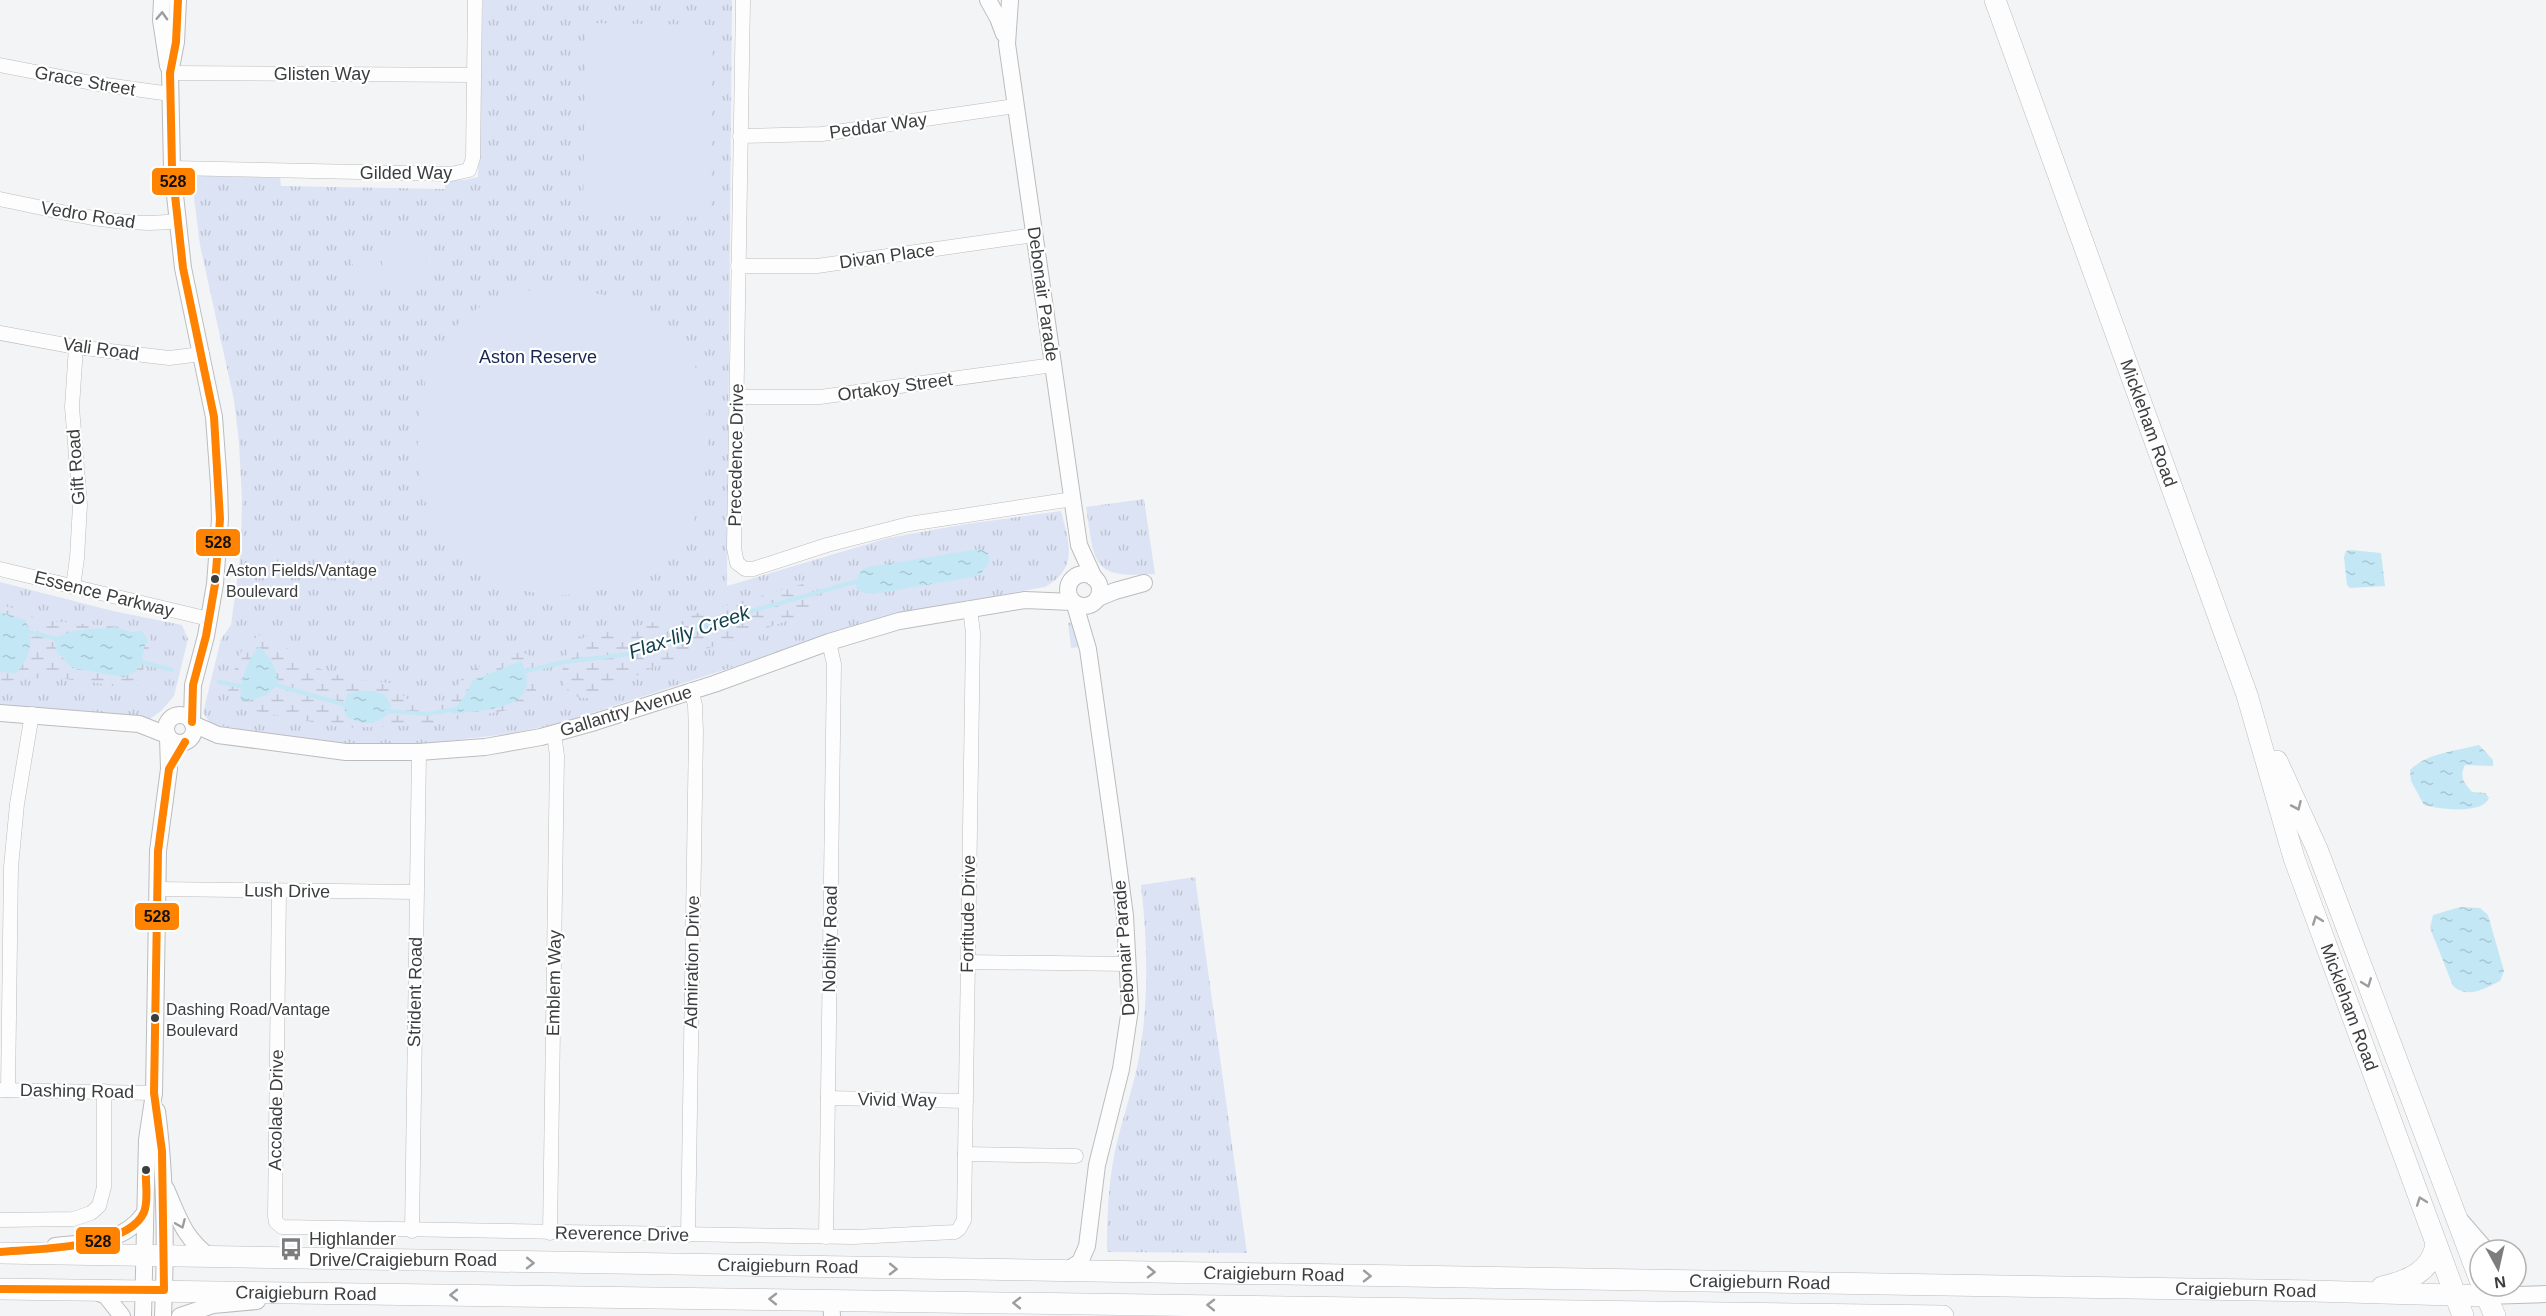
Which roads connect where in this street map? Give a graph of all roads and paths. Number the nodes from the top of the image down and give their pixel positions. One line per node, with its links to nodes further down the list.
1 (162, 0): 11 (street, one-way to 1)
2 (178, 0): 11 (street)
3 (475, 0): 12 (street, Gilded Way)
4 (743, 0): 15 (street, Precedence Drive)
5 (988, 0): 9 (street, Debonair Parade)
6 (1010, 0): 9 (street, Debonair Parade)
7 (1983, 0): 16 (main road, Mickleham Road)
8 (1995, 0): 16 (main road, Mickleham Road)
9 (1007, 44): 14 (street, Debonair Parade)
10 (0, 65): 13 (street, Grace Street)
11 (170, 73): 12 (street, Glisten Way); 13 (street)
12 (474, 75): 17 (street, Gilded Way)
13 (170, 94): 17 (street)
14 (1015, 106): 15 (street, Peddar Way); 20 (street, Debonair Parade)
15 (740, 136): 21 (street, Precedence Drive)
16 (2049, 151): 42 (main road, Mickleham Road)
17 (172, 168): 19 (street)
18 (0, 200): 19 (street, Vedro Road)
19 (177, 221): 24 (street)
20 (1034, 236): 21 (street, Divan Place); 25 (street, Debonair Parade)
21 (738, 266): 26 (street, Precedence Drive)
22 (0, 333): 23 (street, Vali Road)
23 (76, 346): 24 (street, Vali Road); 32 (street, Gift Road)
24 (201, 354): 37 (street)
25 (1053, 365): 26 (street, Ortakoy Street); 27 (street, Debonair Parade)
26 (737, 397): 27 (street, Precedence Drive)
27 (1073, 499): 28 (street, Debonair Parade)
28 (1079, 545): 30 (street, Debonair Parade); 31 (street, Debonair Parade)
29 (0, 569): 32 (street, Essence Parkway)
30 (1095, 579): 31 (street); 34 (street); 34 (street)
31 (1071, 581): 33 (street, Gallantry Avenue); 35 (street)
32 (73, 587): 37 (street, Essence Parkway)
33 (1025, 600): 35 (street, Gallantry Avenue); 36 (street, Gallantry Avenue)
34 (1096, 600): 35 (street); 39 (street, Debonair Parade)
35 (1074, 603): 39 (street, Debonair Parade)
36 (970, 608): 38 (street, Gallantry Avenue); 55 (street, Fortitude Drive)
37 (209, 619): 40 (street)
38 (829, 642): 41 (street, Gallantry Avenue); 60 (street, Nobility Road)
39 (1088, 649): 56 (street, Debonair Parade)
40 (193, 686): 45 (street); 46 (street)
41 (691, 690): 47 (street, Gallantry Avenue); 72 (street, Admiration Drive)
42 (2247, 695): 66 (main road, Mickleham Road, one-way to 66); 75 (main road, Mickleham Road, one-way to 42)
43 (0, 713): 44 (street)
44 (32, 714): 45 (street); 50 (street)
45 (170, 727): 46 (street); 46 (street); 49 (street)
46 (190, 731): 48 (street, Gallantry Avenue); 49 (street)
47 (554, 733): 48 (street, Gallantry Avenue); 71 (street, Emblem Way)
48 (419, 752): 53 (street, Strident Road)
49 (170, 769): 51 (street)
50 (7, 835): 54 (street)
51 (157, 889): 52 (street, Lush Drive); 59 (street)
52 (279, 891): 53 (street, Lush Drive); 69 (street, Accolade Drive)
53 (416, 892): 70 (street, Strident Road)
54 (5, 959): 57 (street)
55 (967, 962): 56 (street); 61 (street, Fortitude Drive)
56 (1128, 964): 76 (street, Debonair Parade)
57 (4, 1090): 58 (street, Dashing Road)
58 (104, 1091): 59 (street, Dashing Road); 67 (street)
59 (154, 1093): 64 (street); 65 (street)
60 (828, 1098): 61 (street, Vivid Way); 73 (street, Nobility Road)
61 (966, 1101): 62 (street, Fortitude Drive)
62 (965, 1154): 63 (street); 68 (street, Fortitude Drive)
63 (1076, 1156)
64 (164, 1182): 79 (street); 80 (street, one-way to 80)
65 (144, 1214): 78 (street); 79 (street)
66 (2455, 1215): 74 (street); 77 (main road, Mickleham Road)
67 (0, 1220)
68 (964, 1220): 73 (street, Reverence Drive)
69 (276, 1222): 70 (street, Reverence Drive)
70 (412, 1231): 71 (street, Reverence Drive)
71 (550, 1233): 72 (street, Reverence Drive)
72 (688, 1235): 73 (street, Reverence Drive)
73 (826, 1237)
74 (2475, 1238)
75 (2436, 1244): 88 (main road); 91 (main road, Mickleham Road)
76 (1087, 1246): 81 (street); 82 (street)
77 (2468, 1248)
78 (0, 1252): 79 (main road, Craigieburn Road)
79 (153, 1256): 80 (main road, Craigieburn Road); 85 (street)
80 (210, 1257): 81 (main road, Craigieburn Road, one-way to 81)
81 (1066, 1271): 82 (main road, Craigieburn Road)
82 (1106, 1272): 88 (main road, Craigieburn Road, one-way to 88)
83 (0, 1289): 84 (main road, Craigieburn Road)
84 (92, 1290): 85 (main road, Craigieburn Road); 94 (street)
85 (153, 1290): 89 (main road, Craigieburn Road); 95 (street); 96 (street)
86 (2528, 1290): 90 (street, Craigieburn Road)
87 (2468, 1292): 91 (main road, Craigieburn Road)
88 (2355, 1293): 91 (main road, Craigieburn Road)
89 (330, 1294): 93 (main road, Craigieburn Road, one-way to 89); 97 (street)
90 (2546, 1294)
91 (2455, 1296): 99 (main road, Mickleham Road)
92 (2487, 1298): 100 (main road, Mickleham Road)
93 (832, 1308): 98 (main road, Craigieburn Road, one-way to 93)
94 (122, 1316)
95 (142, 1316)
96 (164, 1316)
97 (180, 1316)
98 (1943, 1316)
99 (2463, 1316)
100 (2494, 1316)

